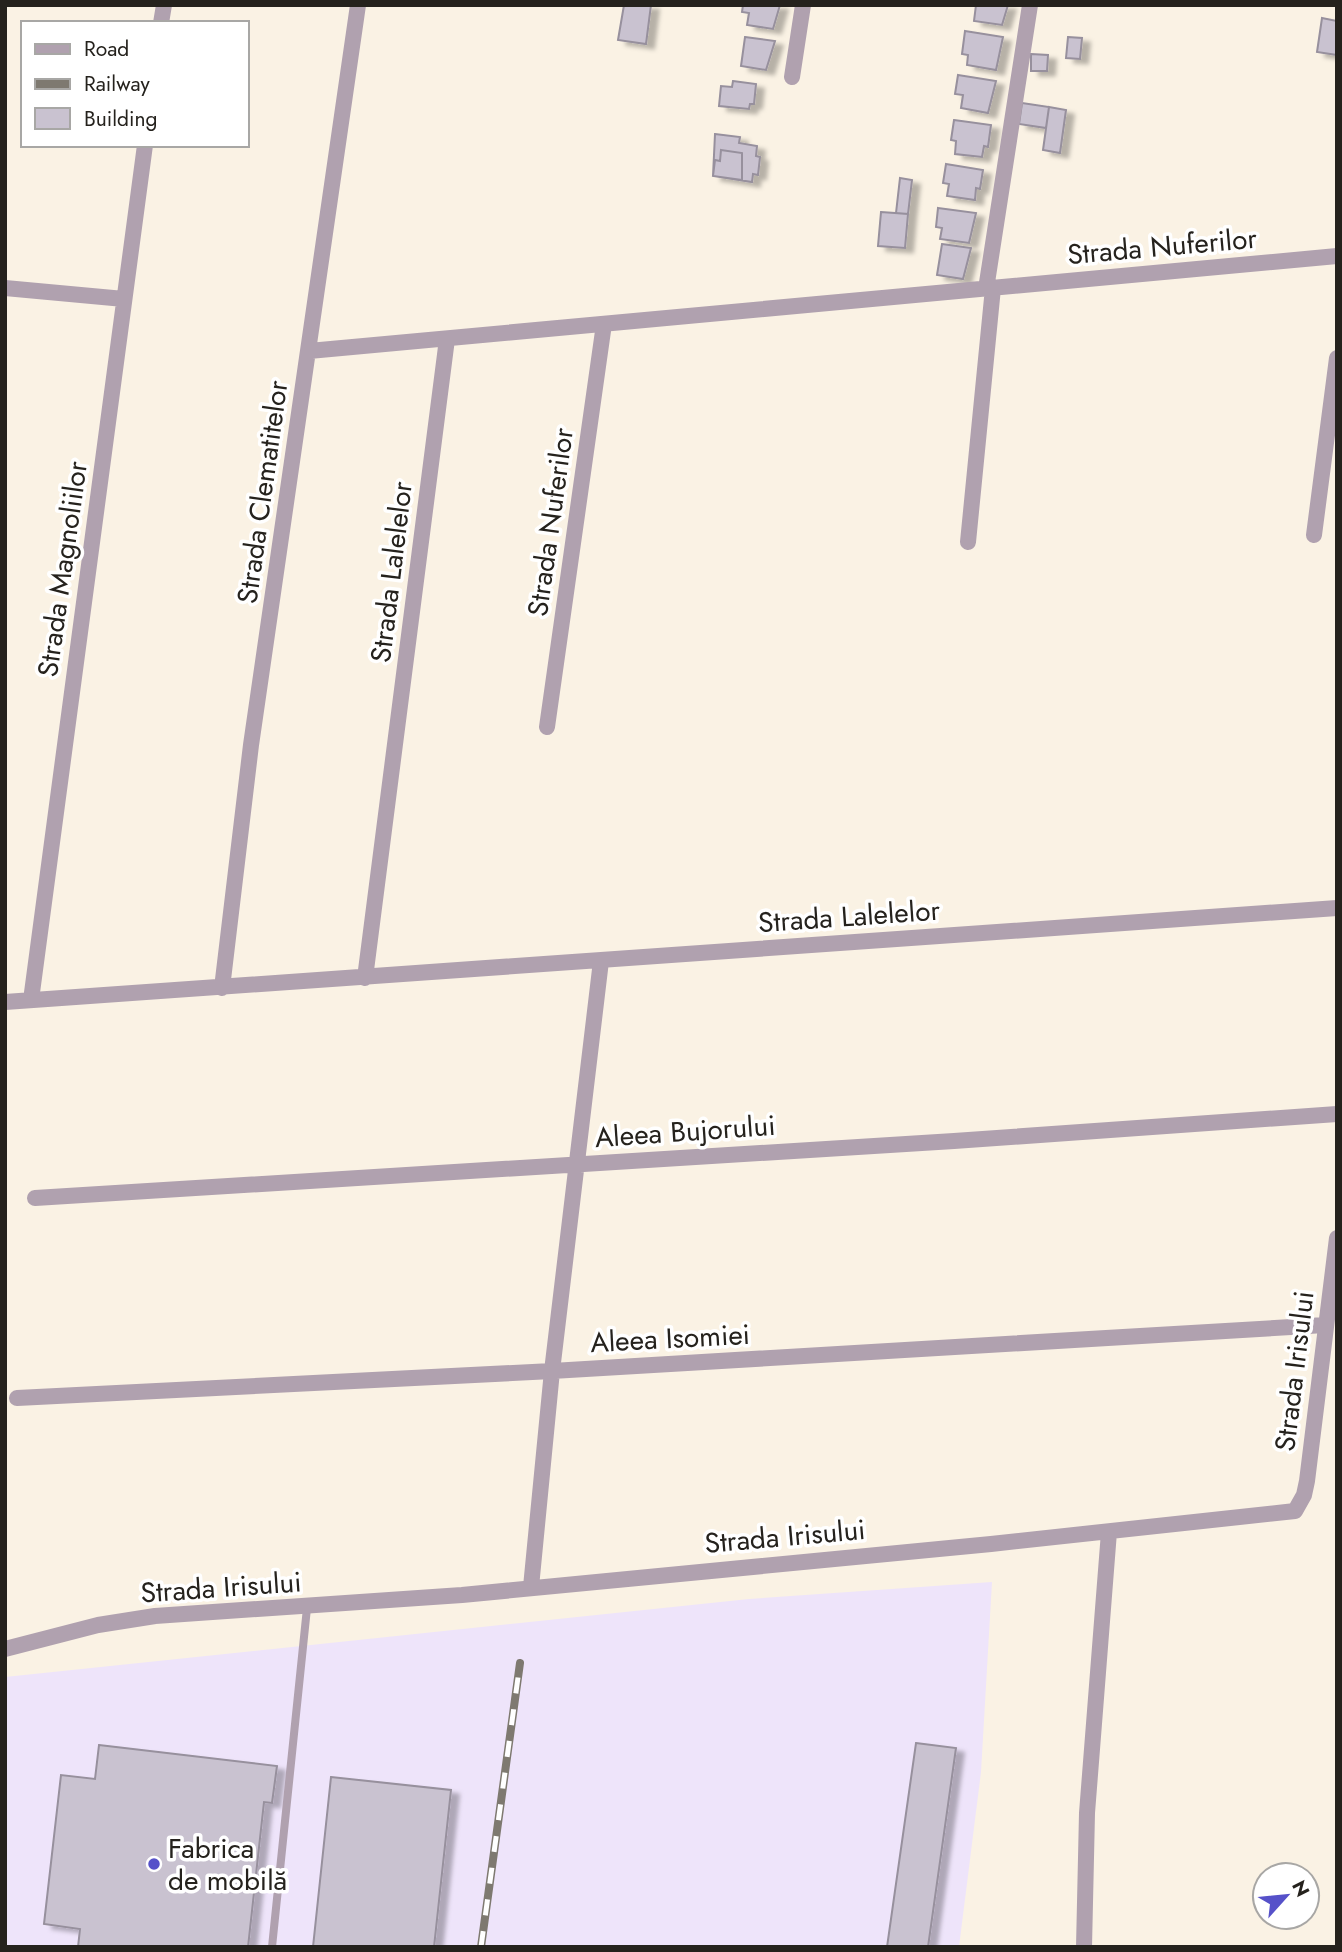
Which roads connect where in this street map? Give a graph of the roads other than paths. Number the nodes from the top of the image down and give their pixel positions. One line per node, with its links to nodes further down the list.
1 (358, 5): 12 (street, Strada Clematitelor)
2 (803, 5): 4 (street)
3 (1030, 5): 8 (street)
4 (792, 77)
5 (145, 147): 9 (street, Strada Magnoliilor)
6 (1337, 256): 8 (street, Strada Nuferilor)
7 (5, 288): 9 (street)
8 (990, 289): 10 (street, Strada Nuferilor); 15 (street)
9 (124, 299): 21 (street, Strada Magnoliilor)
10 (604, 324): 11 (street, Strada Nuferilor); 16 (street, Strada Nuferilor)
11 (447, 339): 12 (street, Strada Nuferilor); 19 (street, Strada Lalelelor)
12 (309, 351): 20 (street, Strada Clematitelor)
13 (1337, 358): 14 (street)
14 (1314, 536)
15 (968, 542)
16 (547, 727)
17 (1337, 908): 18 (street, Strada Lalelelor)
18 (601, 961): 19 (street, Strada Lalelelor); 24 (street)
19 (365, 978): 20 (street, Strada Lalelelor)
20 (222, 988): 21 (street, Strada Lalelelor)
21 (31, 1000): 22 (street, Strada Lalelelor)
22 (5, 1002)
23 (1337, 1114): 24 (street, Aleea Bujorului)
24 (576, 1164): 25 (street, Aleea Bujorului); 28 (street)
25 (36, 1198)
26 (1337, 1238): 27 (street, Strada Irisului)
27 (1325, 1325): 28 (street, Aleea Isomiei); 30 (street, Strada Irisului)
28 (552, 1371): 29 (street, Aleea Isomiei); 31 (street)
29 (17, 1398)
30 (1109, 1532): 31 (street, Strada Irisului); 35 (street)
31 (531, 1587): 32 (street, Strada Irisului)
32 (307, 1608): 33 (street, Strada Irisului); 34 (lane)
33 (5, 1649)
34 (272, 1947)
35 (1084, 1947)

